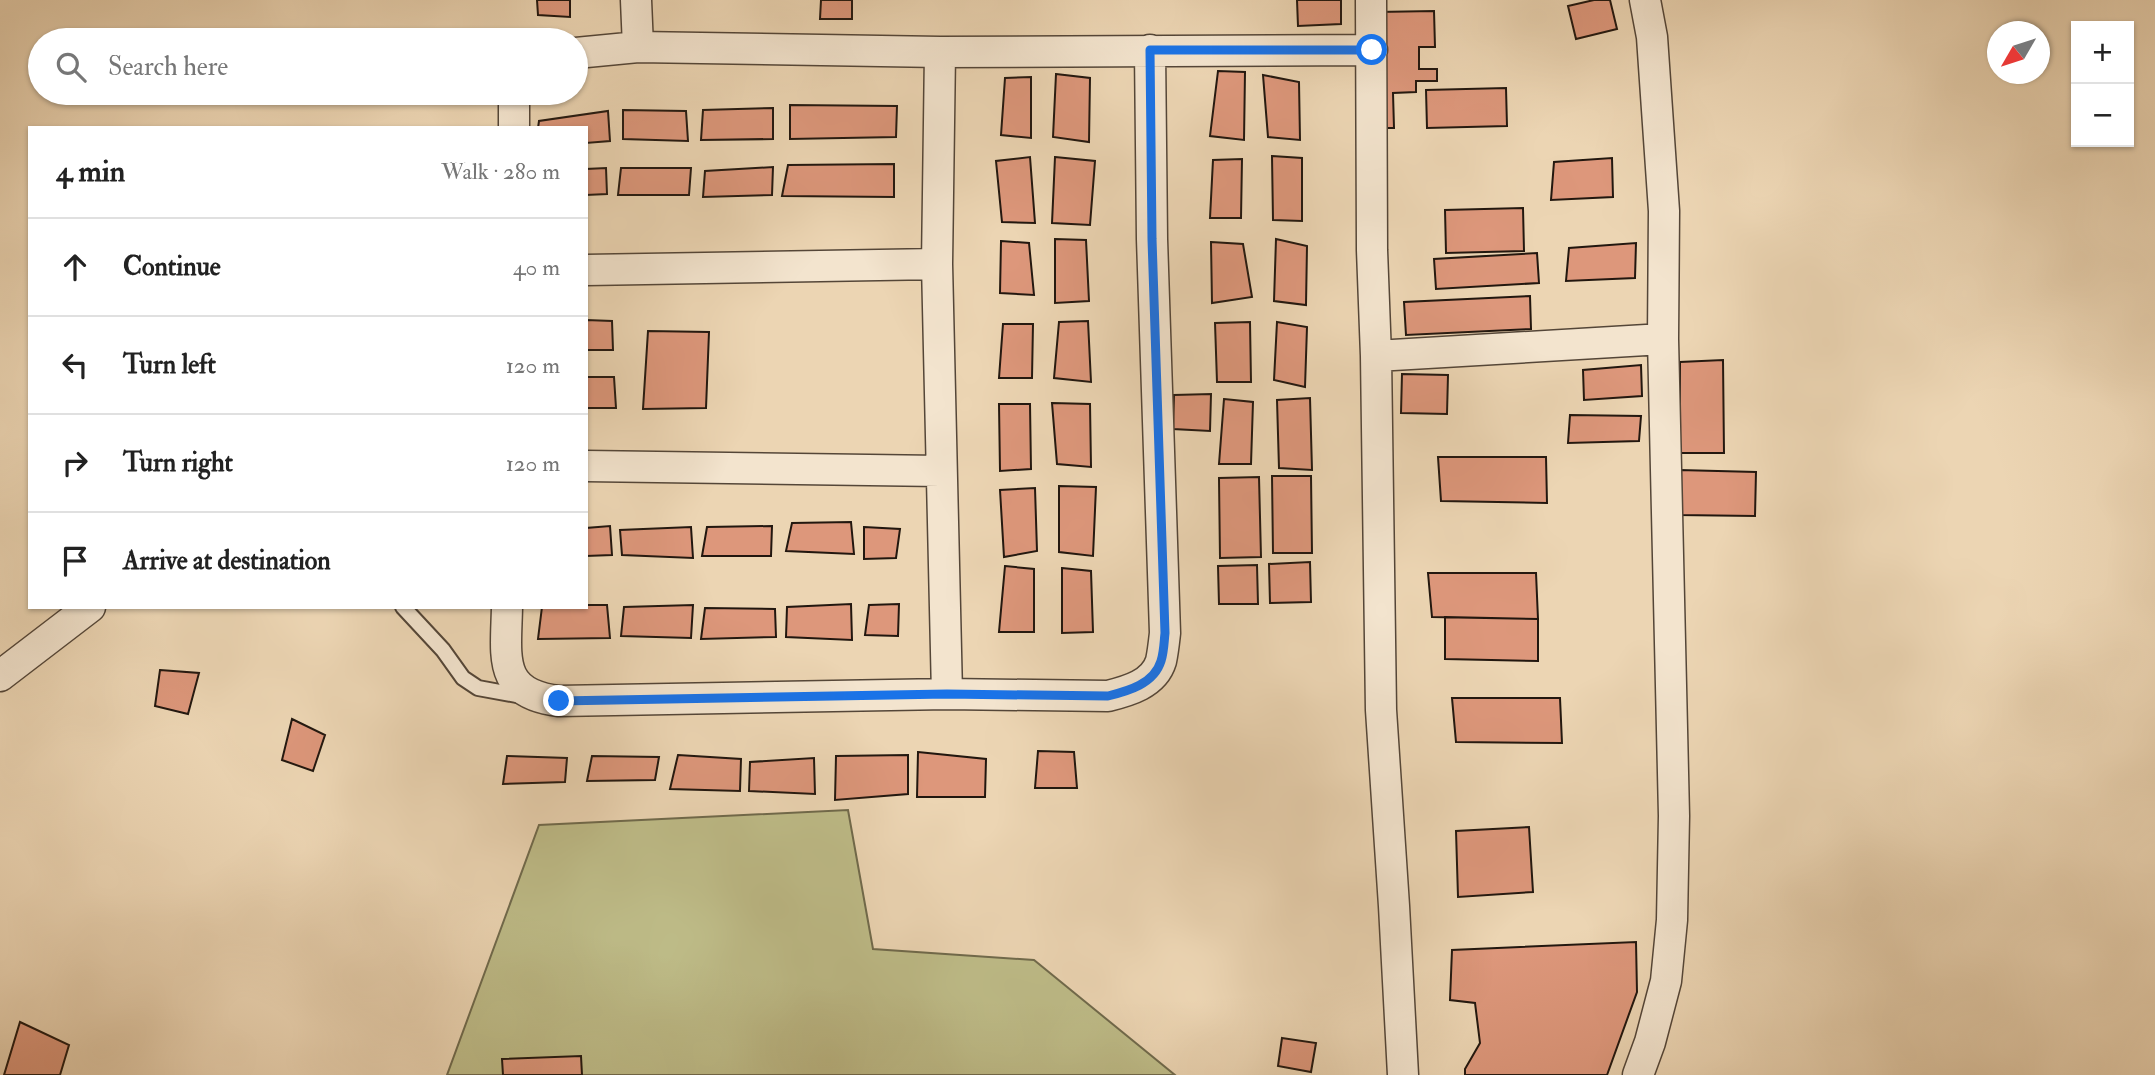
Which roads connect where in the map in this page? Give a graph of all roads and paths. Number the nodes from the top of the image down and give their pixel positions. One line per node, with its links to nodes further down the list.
1 (636, 0): 4 (street)
2 (1371, 0): 6 (street)
3 (1645, 0): 13 (street)
4 (638, 47): 7 (street); 8 (street)
5 (1150, 50): 6 (street); 8 (street); 21 (street)
6 (1372, 50): 14 (street)
7 (588, 52)
8 (940, 52): 11 (street)
9 (514, 105): 10 (street)
10 (514, 126)
11 (937, 264): 12 (street); 16 (street)
12 (588, 270)
13 (1663, 339): 14 (street); 24 (street)
14 (1376, 356): 23 (street)
15 (588, 466): 16 (street)
16 (940, 471): 21 (street)
17 (87, 609): 20 (street)
18 (405, 609): 22 (lane)
19 (507, 609): 22 (street)
20 (0, 676)
21 (947, 694): 22 (street)
22 (540, 699)
23 (1403, 1075)
24 (1638, 1075)

